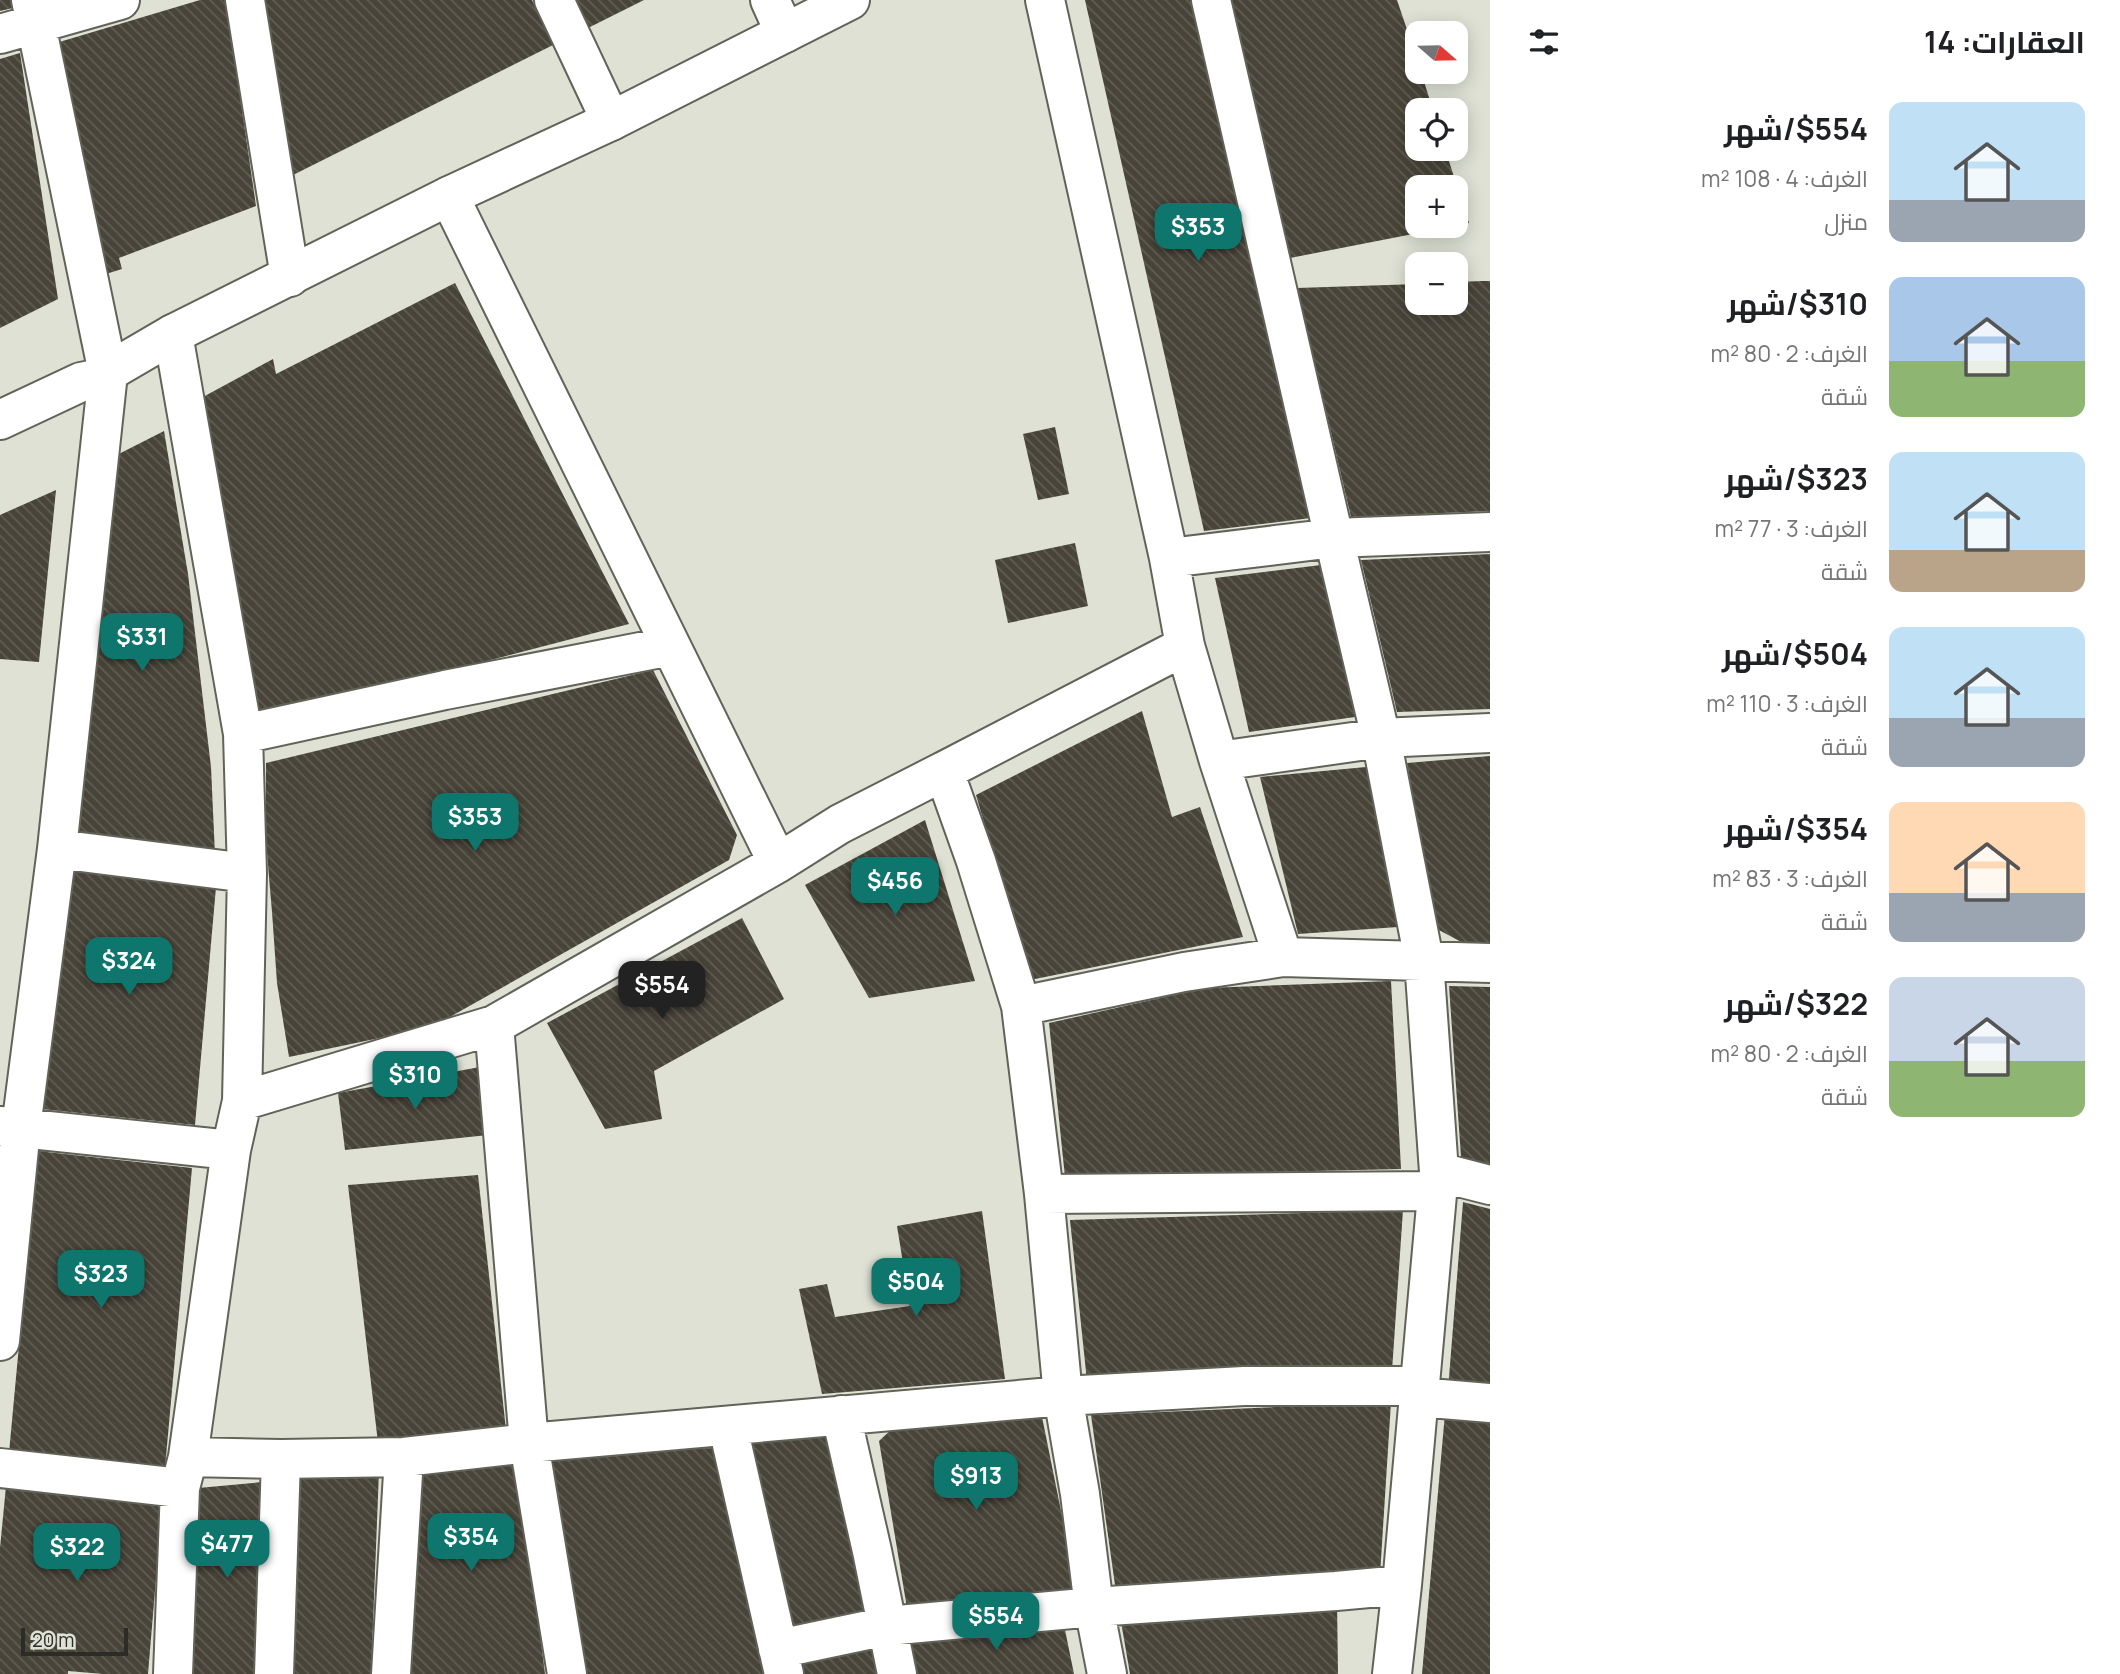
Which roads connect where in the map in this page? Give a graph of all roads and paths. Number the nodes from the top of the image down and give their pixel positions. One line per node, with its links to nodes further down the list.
1 (120, 0): 8 (street)
2 (245, 0): 11 (street)
3 (554, 0): 9 (street)
4 (850, 0): 7 (street)
5 (1045, 0): 18 (street)
6 (1212, 0): 17 (street)
7 (777, 17): 9 (street)
8 (22, 20): 13 (street)
9 (611, 121): 10 (street)
10 (449, 196): 11 (street); 19 (street)
11 (290, 277): 12 (street)
12 (173, 334): 13 (street); 22 (street)
13 (102, 376): 14 (street); 15 (street); 26 (street)
14 (0, 419)
15 (0, 439)
16 (1490, 532): 17 (street)
17 (1334, 538): 18 (street); 23 (street)
18 (1170, 558): 20 (street)
19 (671, 646): 22 (street); 27 (street)
20 (1185, 646): 24 (street); 25 (street)
21 (1490, 733): 23 (street)
22 (243, 734): 28 (street)
23 (1381, 738): 24 (street); 30 (street)
24 (1219, 761): 29 (street)
25 (944, 771): 27 (street); 32 (street)
26 (57, 849): 28 (street); 35 (street)
27 (778, 863): 33 (street)
28 (247, 873): 34 (street)
29 (1283, 957): 30 (street); 32 (street)
30 (1424, 960): 31 (street); 37 (street)
31 (1490, 963)
32 (1021, 1006): 39 (street)
33 (494, 1024): 34 (street); 46 (street)
34 (242, 1101): 36 (street)
35 (10, 1127): 36 (street); 40 (street)
36 (231, 1150): 50 (street)
37 (1438, 1182): 38 (street); 39 (street); 41 (street)
38 (1490, 1185)
39 (1044, 1194): 42 (street)
40 (0, 1341)
41 (1419, 1392): 42 (street); 43 (street); 51 (street)
42 (1063, 1396): 44 (street); 52 (street)
43 (1490, 1403)
44 (841, 1415): 45 (street); 53 (street)
45 (728, 1427): 46 (street); 54 (street)
46 (529, 1443): 47 (street); 58 (street)
47 (404, 1457): 48 (street); 57 (street)
48 (281, 1459): 50 (street); 56 (street)
49 (0, 1468): 50 (street)
50 (184, 1472): 55 (street)
51 (1402, 1585): 52 (street); 61 (street)
52 (1094, 1606): 53 (street); 60 (street)
53 (887, 1626): 54 (street); 59 (street)
54 (781, 1662)
55 (173, 1674)
56 (274, 1674)
57 (391, 1674)
58 (567, 1674)
59 (897, 1674)
60 (1107, 1674)
61 (1392, 1674)

